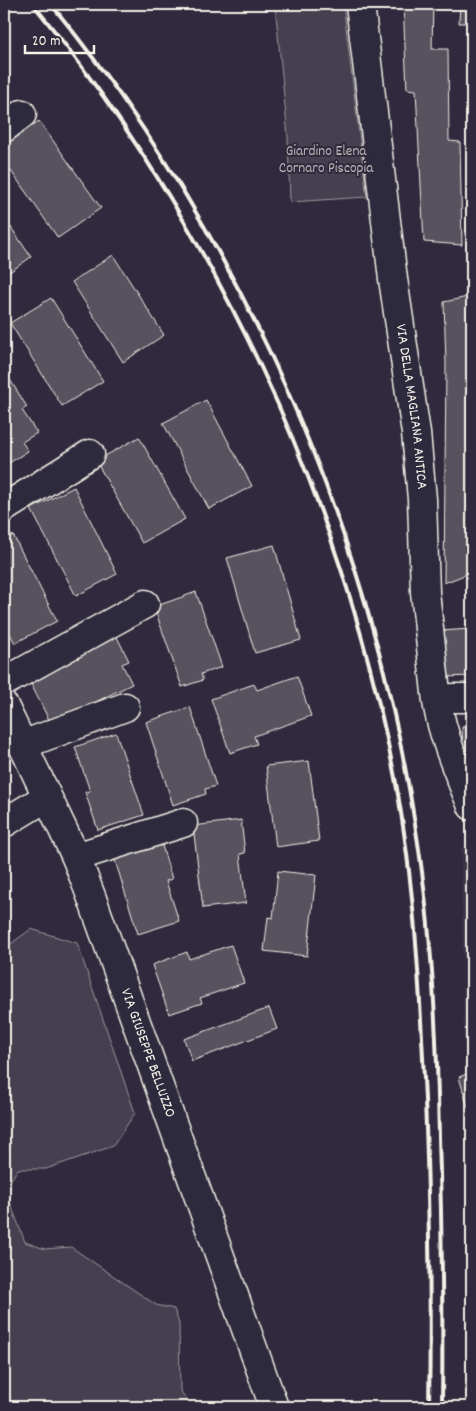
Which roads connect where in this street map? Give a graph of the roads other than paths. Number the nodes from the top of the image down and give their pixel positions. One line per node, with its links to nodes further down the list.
1 (360, 4): 10 (street, VIA DELLA MAGLIANA ANTICA)
2 (90, 454): 3 (street)
3 (4, 508)
4 (145, 604): 5 (street)
5 (4, 682)
6 (4, 706): 8 (street, VIA GIUSEPPE BELLUZZO)
7 (125, 707): 8 (street)
8 (22, 745): 9 (street, VIA GIUSEPPE BELLUZZO)
9 (47, 797): 11 (street); 13 (street, VIA GIUSEPPE BELLUZZO)
10 (472, 806)
11 (4, 823)
12 (183, 823): 13 (street)
13 (76, 857): 14 (street, VIA GIUSEPPE BELLUZZO)
14 (274, 1407)

